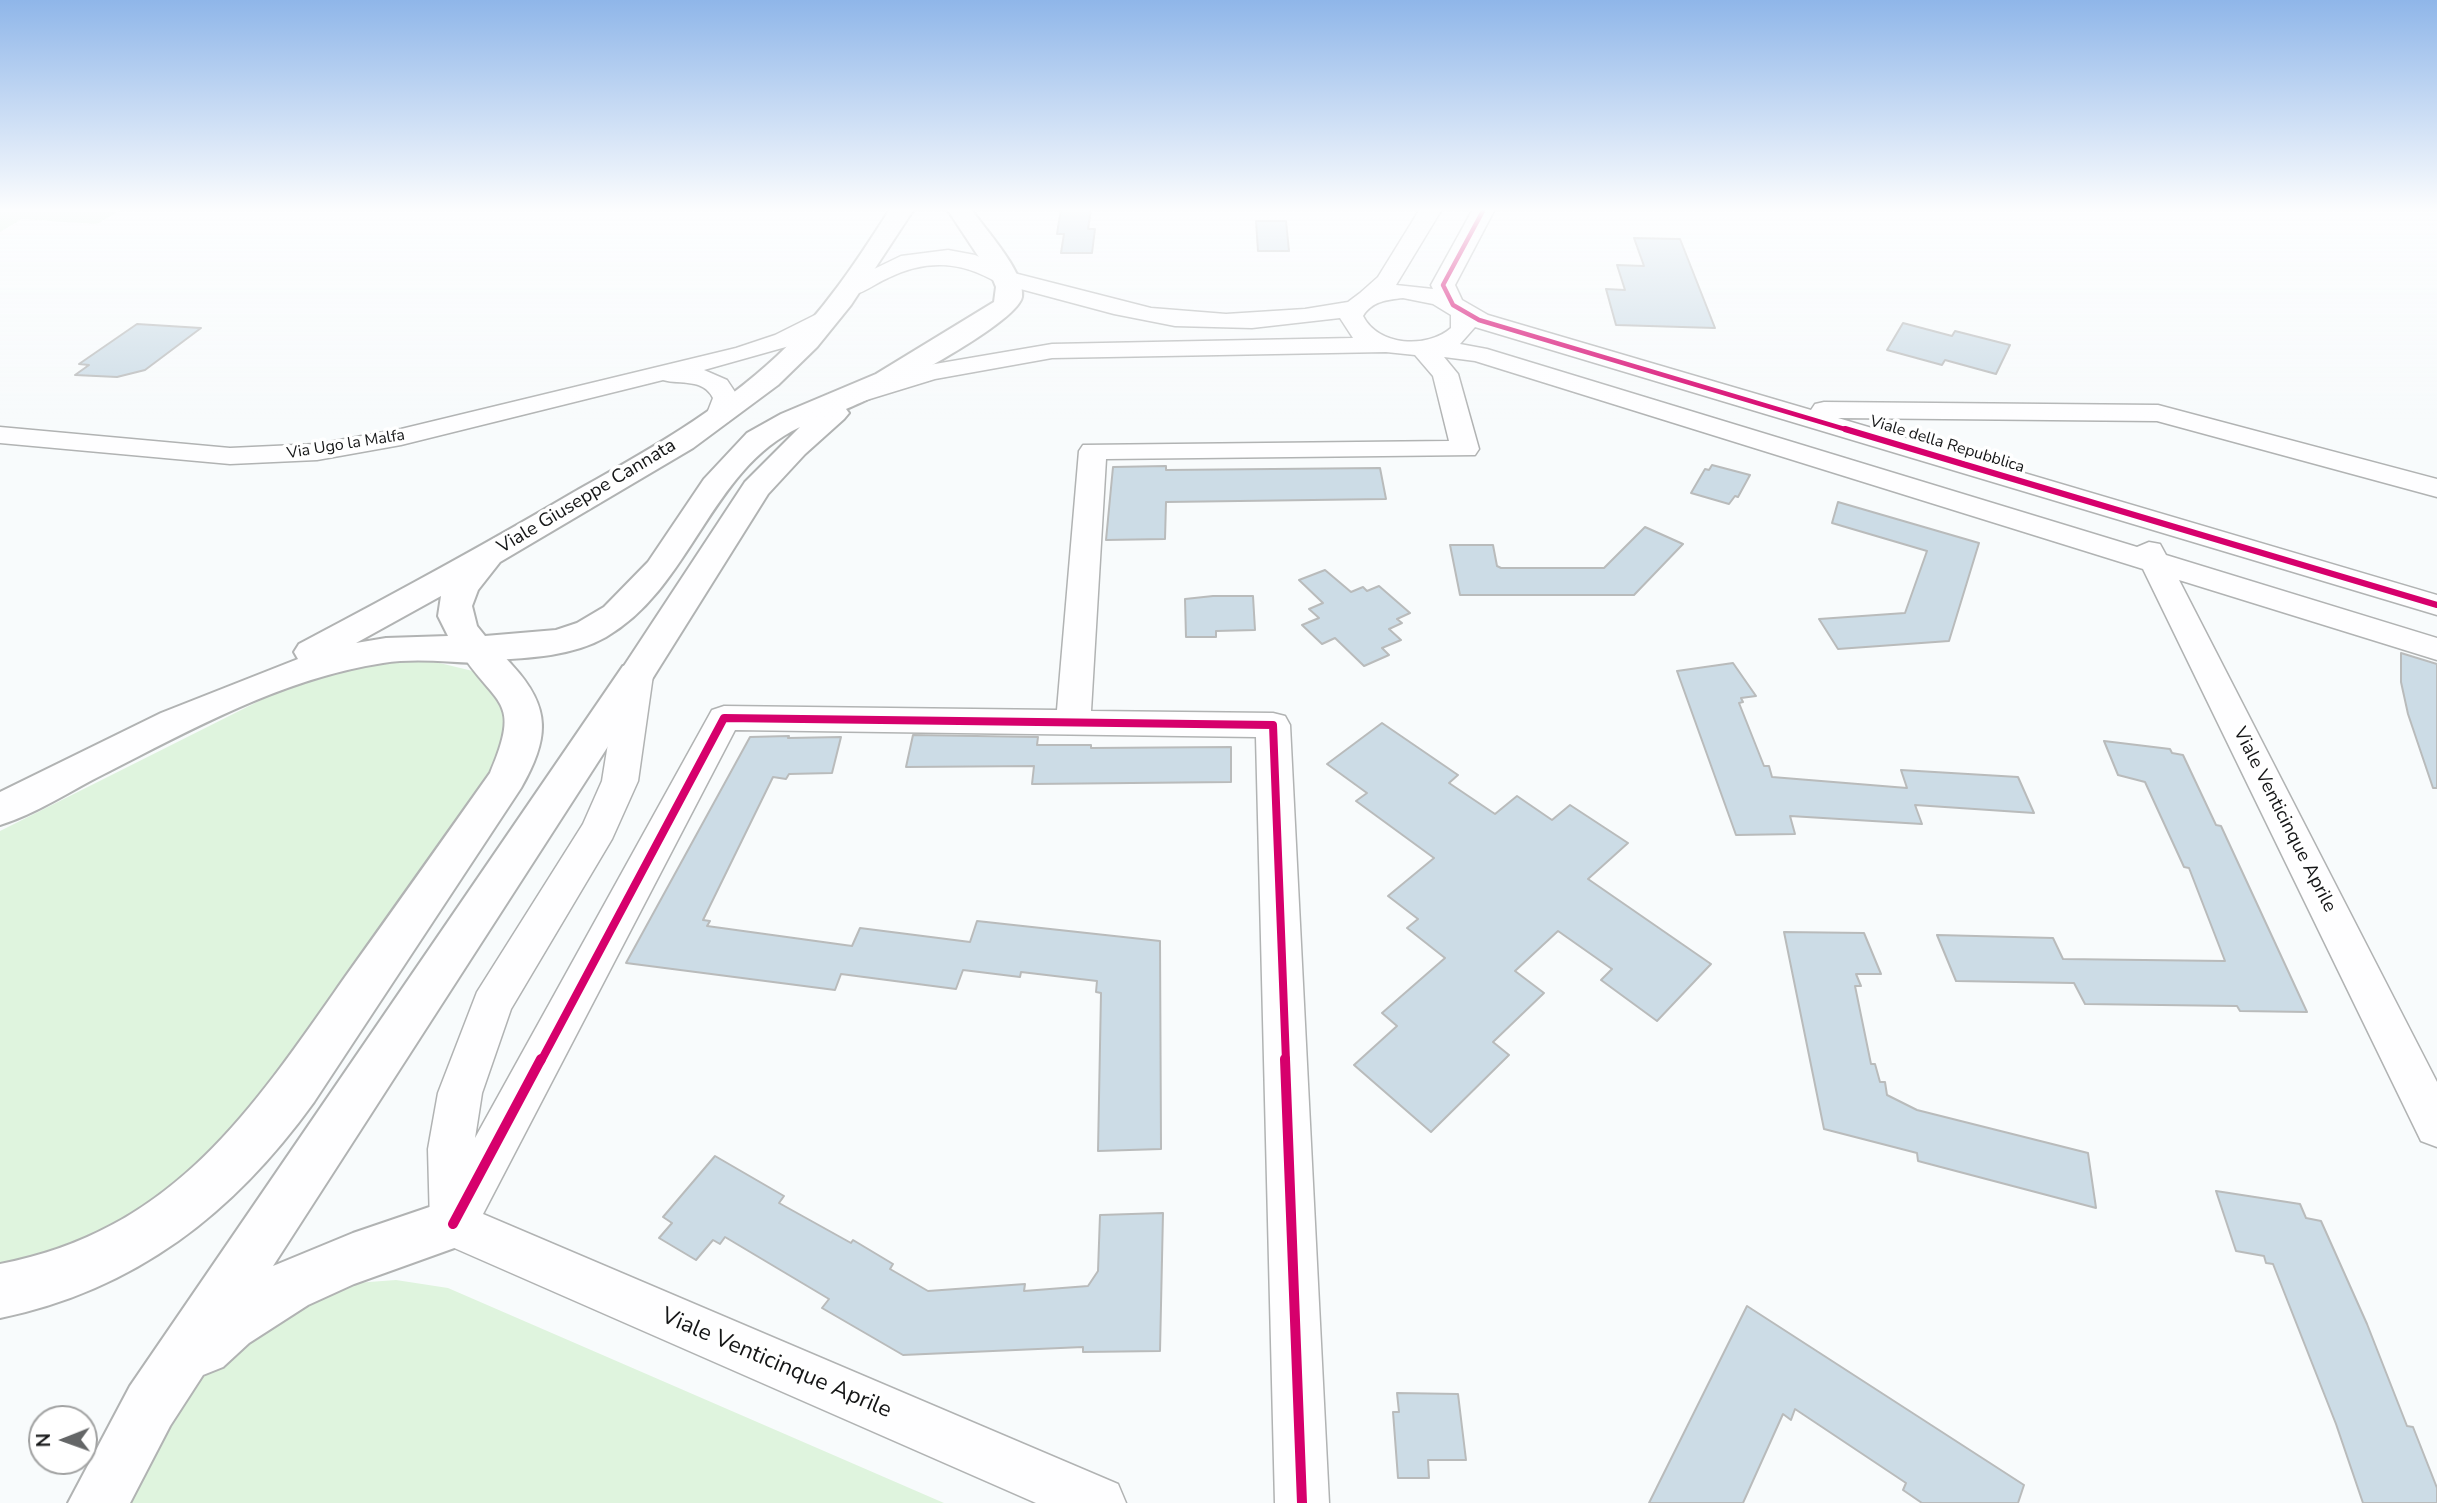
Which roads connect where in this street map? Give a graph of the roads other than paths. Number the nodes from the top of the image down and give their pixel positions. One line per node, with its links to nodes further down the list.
1 (858, 279): 7 (main road, Viale Giuseppe Cannata)
2 (868, 279): 7 (street, Viale della Repubblica)
3 (1006, 279): 14 (main road)
4 (1011, 279): 8 (street, Viale della Repubblica)
5 (1388, 279): 8 (street)
6 (1446, 279): 9 (street)
7 (853, 288): 10 (main road, Viale Giuseppe Cannata)
8 (1361, 303): 9 (street, Viale della Repubblica); 11 (street)
9 (1453, 305): 12 (street); 15 (street, Viale della Repubblica)
10 (831, 314): 13 (street, Via Ugo la Malfa); 16 (main road, Viale Giuseppe Cannata)
11 (1387, 345): 12 (street); 14 (street)
12 (1421, 347): 21 (street); 27 (street)
13 (644, 378): 16 (street, Via Ugo la Malfa); 17 (street, Via Ugo la Malfa)
14 (853, 396): 24 (main road); 25 (main road)
15 (1783, 410): 18 (street); 19 (street, Viale della Repubblica)
16 (719, 416): 20 (main road, Viale Giuseppe Cannata)
17 (0, 435)
18 (2437, 488)
19 (2131, 514): 21 (street, Viale Venticinque Aprile); 22 (street, Viale della Repubblica)
20 (514, 542): 24 (main road); 26 (main road, Viale Giuseppe Cannata)
21 (2155, 562): 23 (street); 29 (street, Viale Venticinque Aprile)
22 (2437, 605)
23 (2437, 649)
24 (478, 651): 26 (main road); 31 (main road)
25 (636, 675): 30 (street); 32 (main road)
26 (208, 706): 28 (main road)
27 (1073, 723): 30 (street); 35 (street)
28 (0, 810)
29 (2437, 1127)
30 (453, 1224): 32 (main road); 34 (street, Viale Venticinque Aprile)
31 (0, 1291)
32 (150, 1406): 33 (main road)
33 (98, 1503)
34 (1100, 1503)
35 (1302, 1503)

